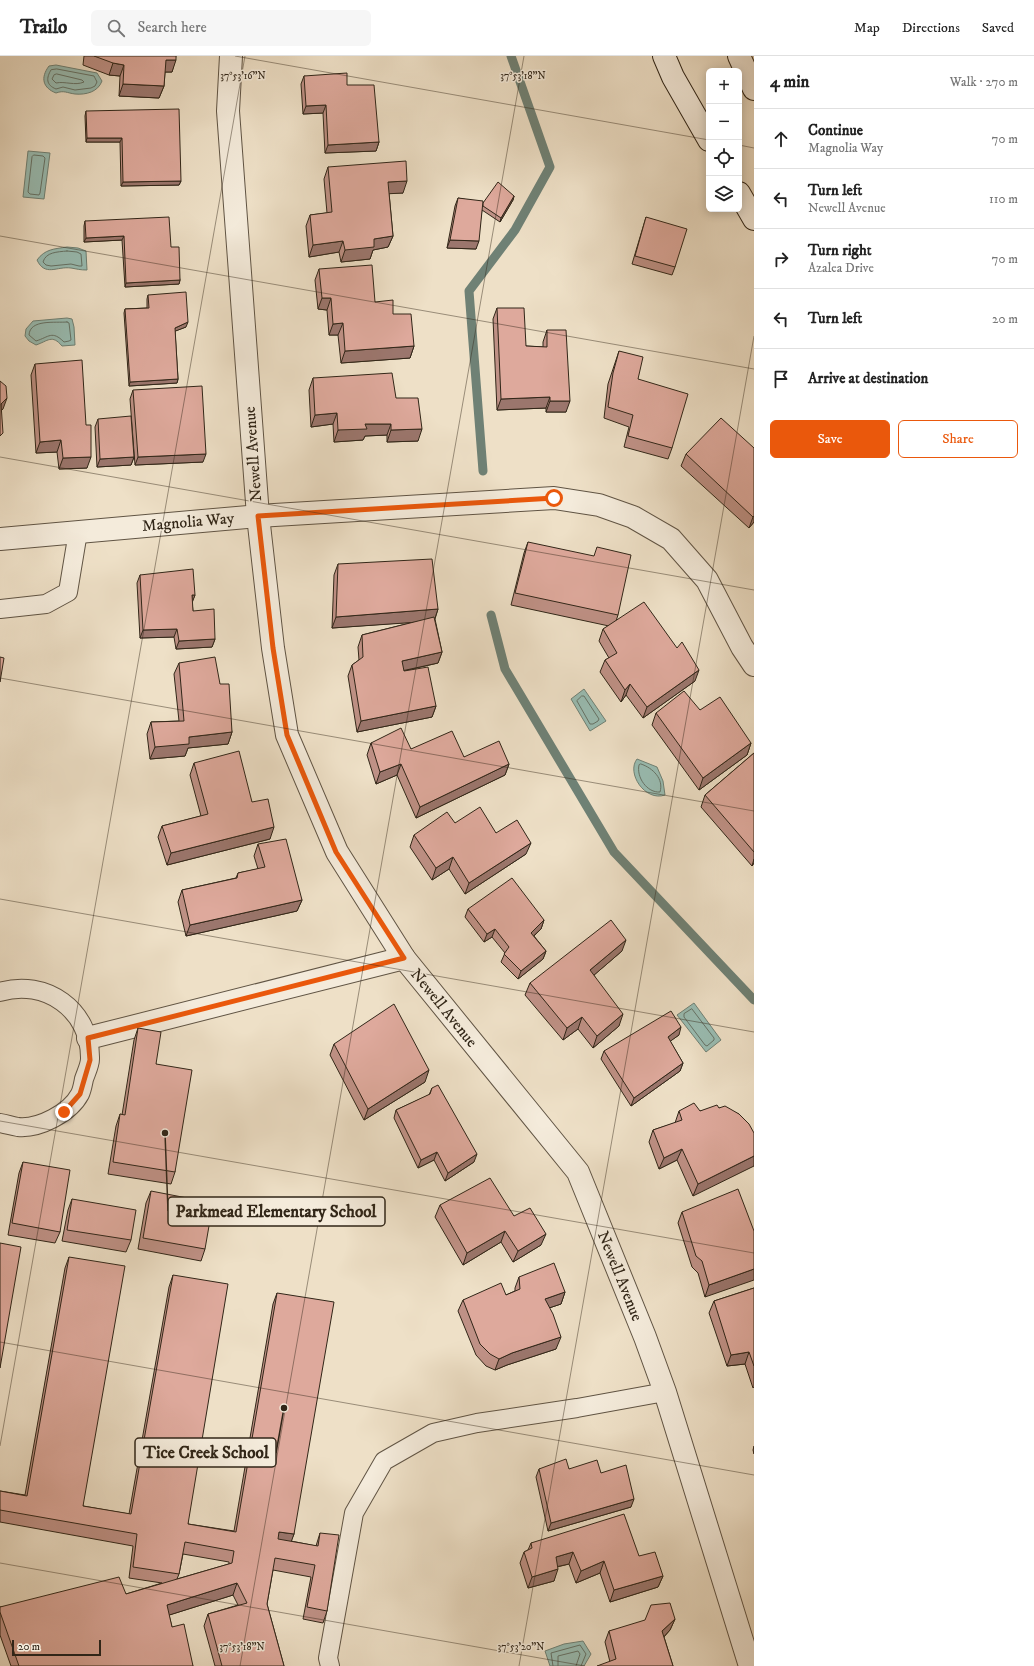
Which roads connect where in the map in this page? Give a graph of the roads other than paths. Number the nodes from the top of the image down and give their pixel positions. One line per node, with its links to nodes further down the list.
1 (231, 56): 8 (street, Newell Avenue)
2 (664, 56): 5 (street)
3 (739, 56): 4 (street)
4 (754, 89)
5 (706, 135)
6 (742, 198): 7 (street)
7 (754, 219)
8 (258, 516): 9 (street, Magnolia Way); 12 (street, Magnolia Way); 13 (street, Newell Avenue)
9 (78, 532): 10 (street, Magnolia Way); 11 (lane)
10 (0, 539)
11 (0, 609)
12 (754, 665)
13 (404, 958): 15 (street); 17 (street, Newell Avenue)
14 (0, 992): 15 (lane)
15 (88, 1038): 16 (lane)
16 (0, 1123)
17 (665, 1392): 18 (lane); 19 (street, Newell Avenue)
18 (330, 1666)
19 (750, 1666)

